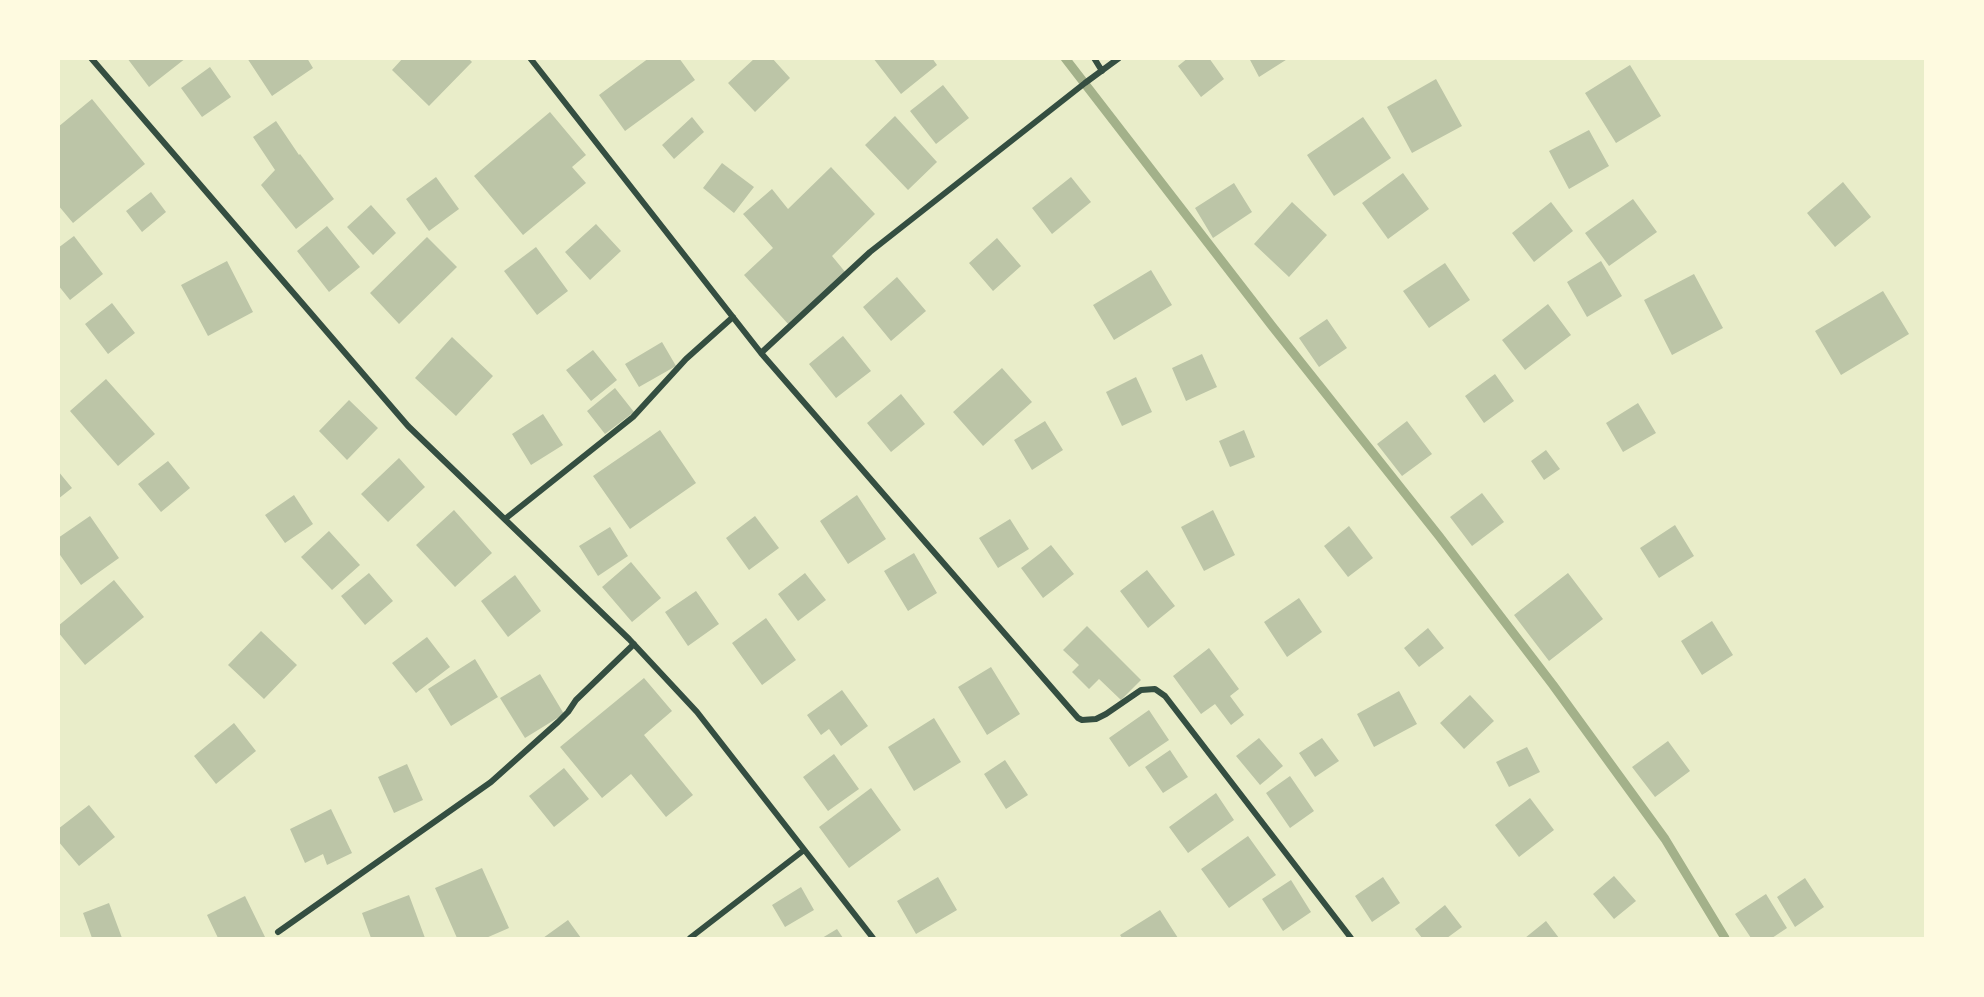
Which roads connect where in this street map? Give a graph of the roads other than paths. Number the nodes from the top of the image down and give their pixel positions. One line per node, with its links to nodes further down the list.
1 (91, 58): 8 (street)
2 (530, 58): 6 (street)
3 (1094, 58): 5 (street)
4 (1119, 58): 5 (street)
5 (1102, 71): 7 (street)
6 (733, 317): 7 (street); 8 (street)
7 (761, 353): 14 (street)
8 (505, 519): 9 (street)
9 (634, 644): 10 (street); 11 (street)
10 (804, 850): 12 (street); 13 (street)
11 (278, 932)
12 (690, 939)
13 (873, 939)
14 (1352, 939)

